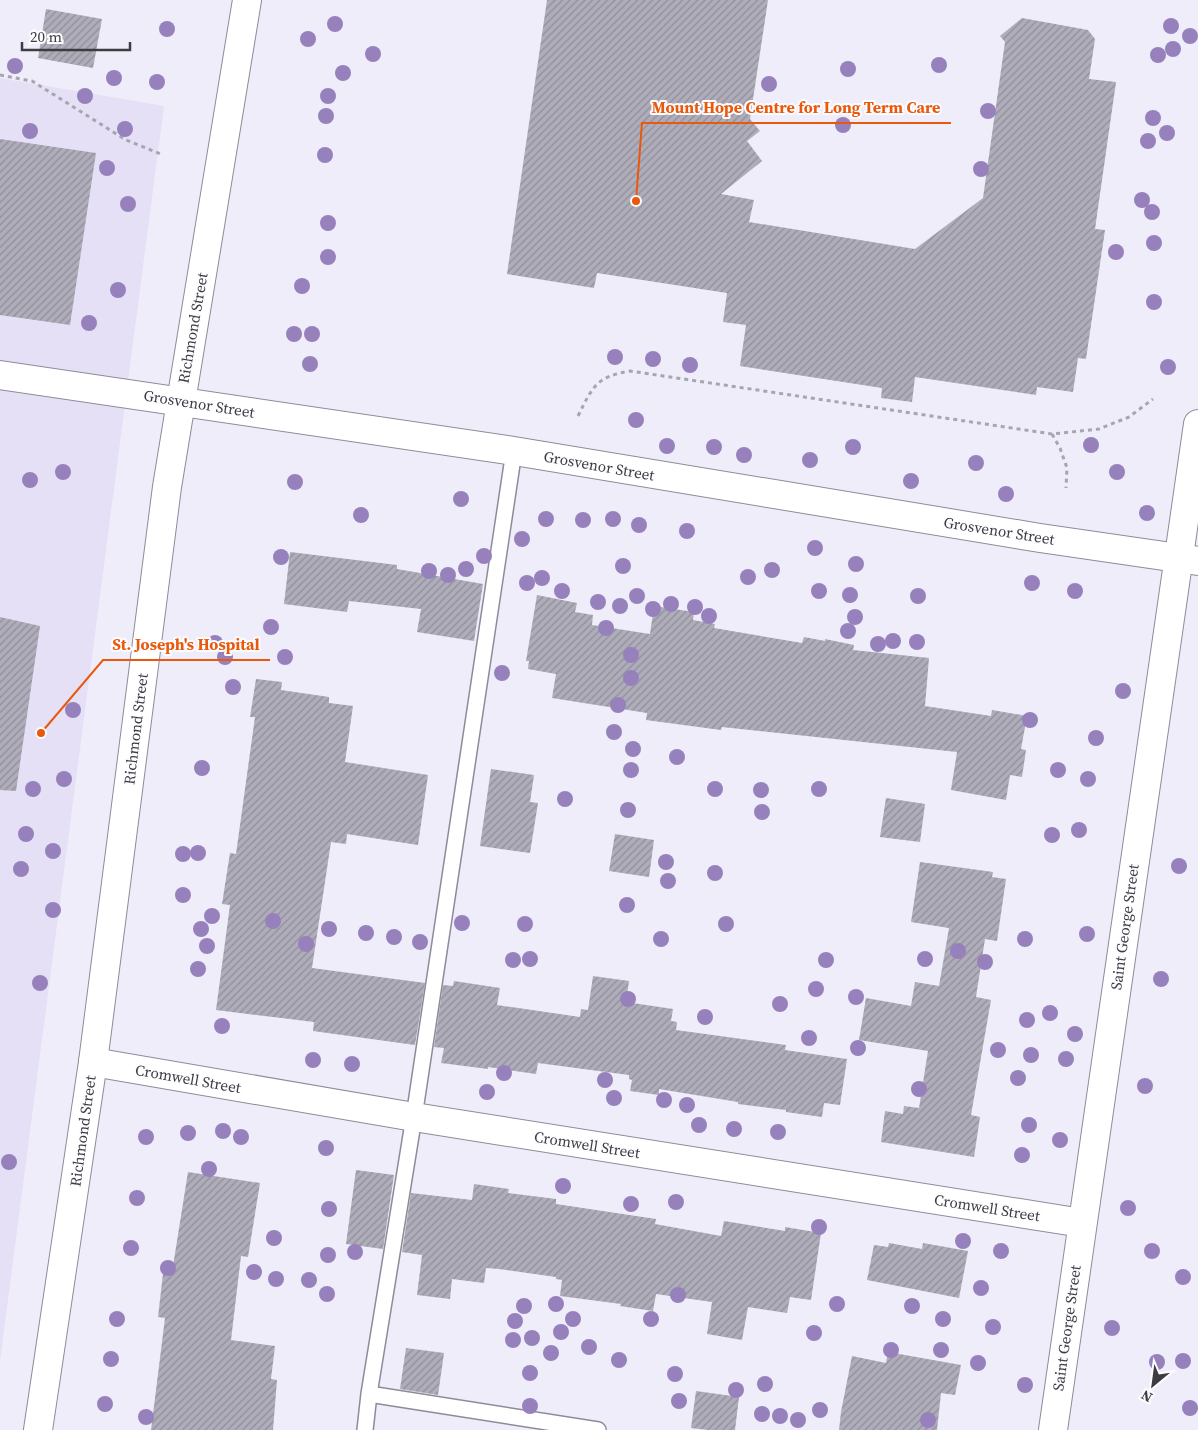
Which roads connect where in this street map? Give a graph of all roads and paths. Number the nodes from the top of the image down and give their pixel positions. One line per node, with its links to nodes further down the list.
1 (247, 0): 6 (street, Richmond Street)
2 (0, 75): 3 (path)
3 (161, 154)
4 (0, 375): 6 (street, Grosvenor Street)
5 (1153, 399): 9 (path)
6 (180, 401): 10 (street, Grosvenor Street); 13 (street, Richmond Street)
7 (578, 416): 9 (path)
8 (1198, 424): 12 (street, Saint George Street)
9 (1052, 434): 11 (path)
10 (514, 451): 12 (street, Grosvenor Street); 14 (lane)
11 (1066, 488)
12 (1188, 560): 15 (street, Saint George Street)
13 (93, 1062): 14 (street, Cromwell Street); 17 (street, Richmond Street)
14 (414, 1117): 15 (street, Cromwell Street); 16 (lane)
15 (1082, 1223): 20 (street, Saint George Street)
16 (369, 1394): 18 (lane); 19 (lane)
17 (38, 1430)
18 (365, 1430)
19 (598, 1430)
20 (1052, 1430)

